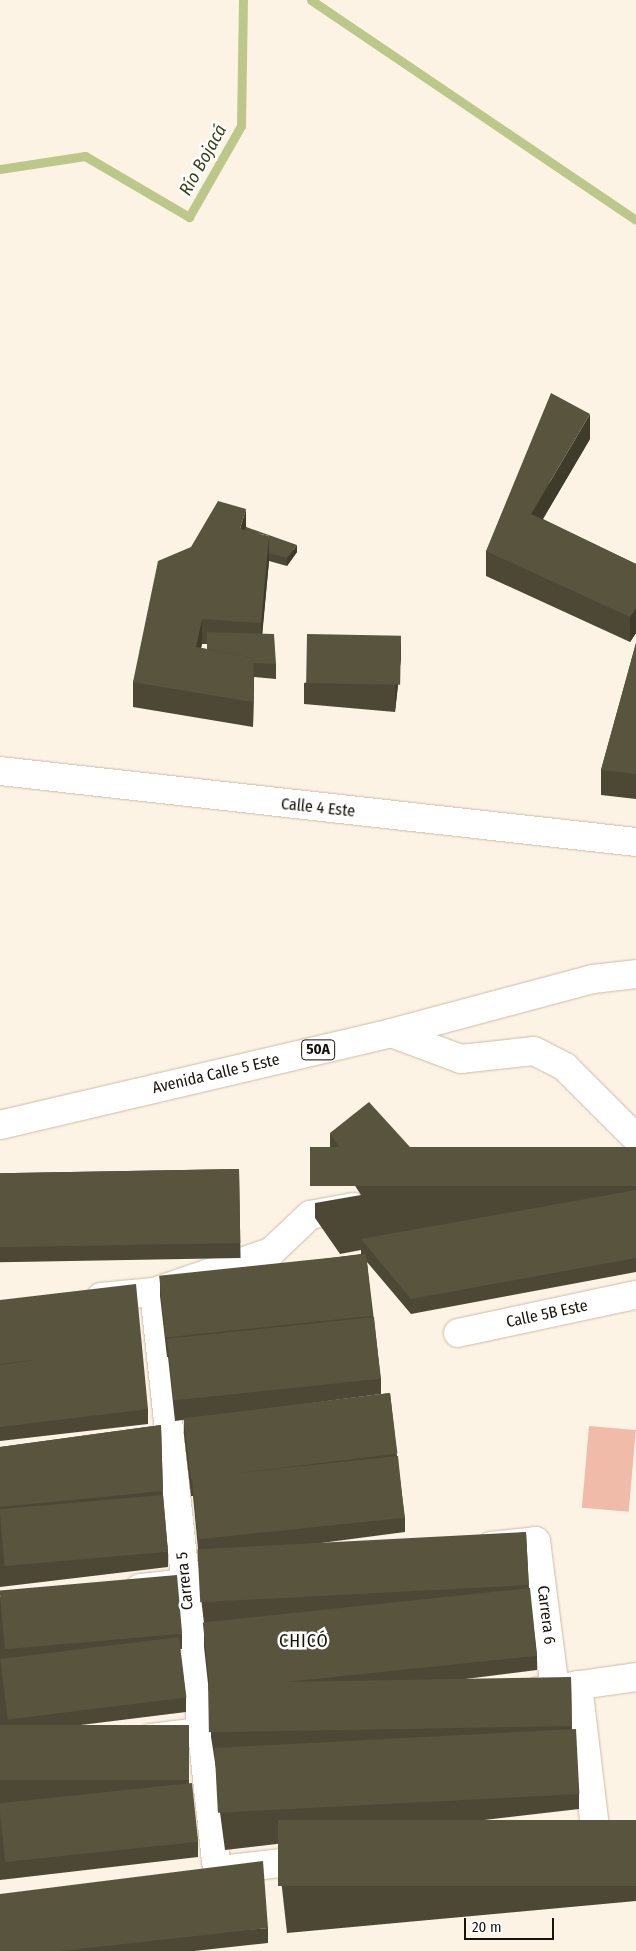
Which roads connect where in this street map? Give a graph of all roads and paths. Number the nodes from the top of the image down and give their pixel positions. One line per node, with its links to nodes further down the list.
1 (0, 771): 2 (street, Calle 4 Este)
2 (636, 842)
3 (636, 974): 4 (street, Avenida Calle 5 Este / 50A)
4 (391, 1033): 5 (street, Avenida Calle 5 Este / 50A); 6 (street)
5 (0, 1125)
6 (636, 1138)
7 (377, 1202): 8 (street)
8 (154, 1292): 10 (street); 13 (street, Carrera 5)
9 (636, 1295): 11 (street, Calle 5B Este)
10 (77, 1299)
11 (458, 1333)
12 (199, 1429): 13 (street)
13 (169, 1433): 14 (street); 17 (street, Carrera 5)
14 (141, 1436)
15 (468, 1549): 20 (street, Carrera 6)
16 (264, 1573): 17 (street)
17 (186, 1583): 18 (street); 23 (street, Carrera 5)
18 (117, 1591)
19 (636, 1677): 20 (street)
20 (567, 1687): 21 (street); 25 (street, Carrera 6)
21 (516, 1694)
22 (270, 1724): 23 (street)
23 (202, 1732): 24 (street); 27 (street, Carrera 5)
24 (125, 1741)
25 (566, 1830)
26 (343, 1856): 27 (street)
27 (217, 1870): 28 (street)
28 (188, 1874)

